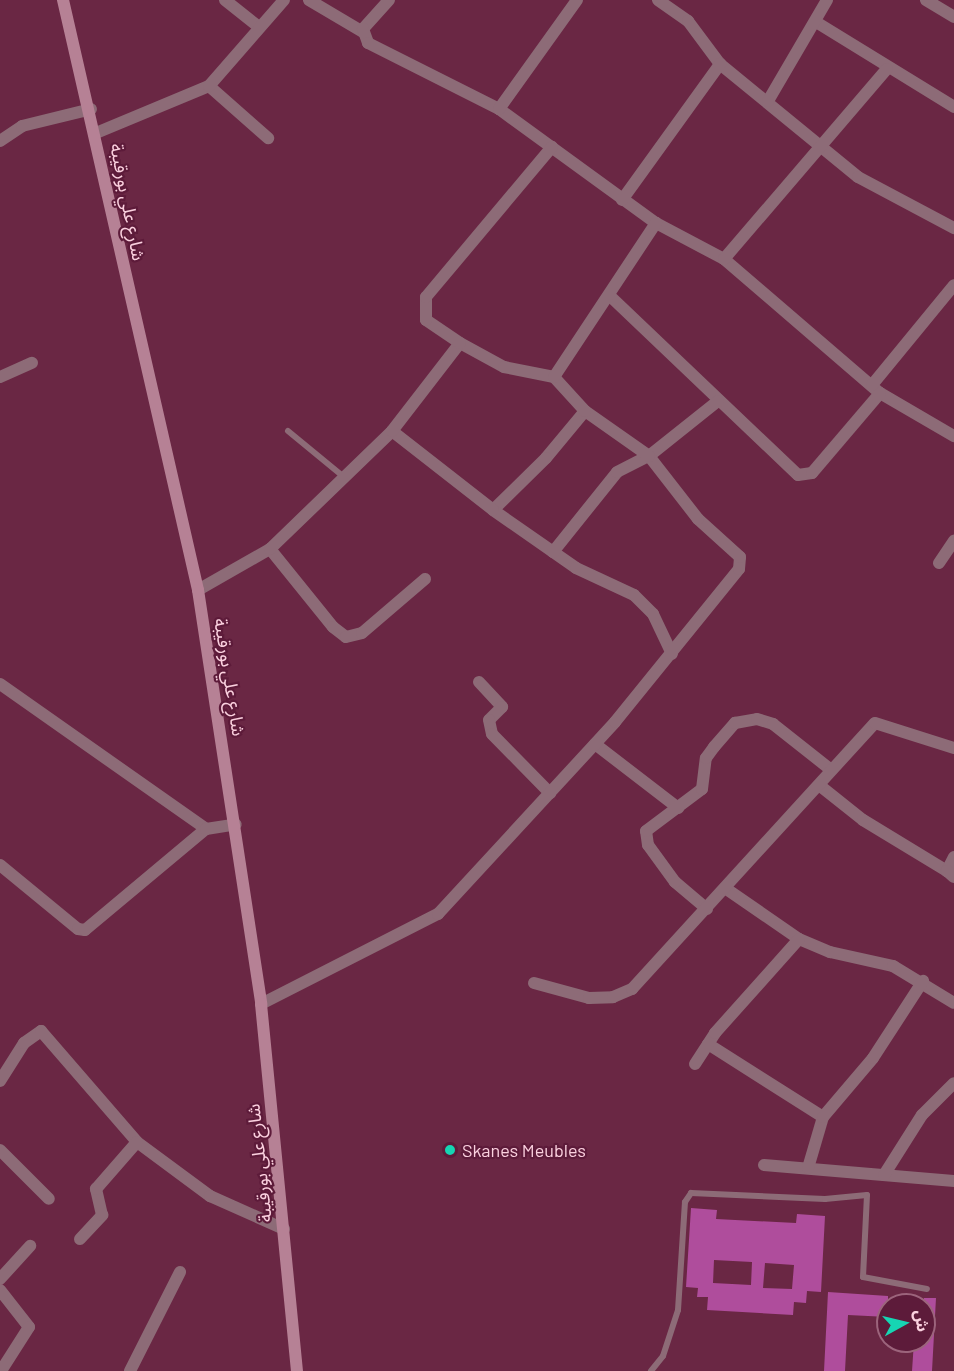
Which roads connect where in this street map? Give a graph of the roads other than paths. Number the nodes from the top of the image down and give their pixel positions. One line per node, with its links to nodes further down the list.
1 (63, 0): 19 (main road, شارع علي بورقيبة)
2 (225, 0): 12 (street)
3 (284, 0): 12 (street)
4 (309, 0): 13 (street)
5 (389, 0): 13 (street)
6 (577, 0): 20 (street)
7 (658, 0): 14 (street)
8 (827, 0): 11 (street)
9 (926, 0): 10 (street)
10 (954, 17)
11 (816, 22): 15 (street); 17 (street)
12 (259, 27): 16 (street)
13 (363, 32): 20 (street)
14 (720, 64): 17 (street); 26 (street)
15 (887, 69): 18 (street); 24 (street)
16 (209, 86): 21 (street); 22 (street)
17 (768, 101): 24 (street)
18 (954, 107)
19 (91, 109): 21 (main road, شارع علي بورقيبة); 23 (street)
20 (499, 109): 25 (street)
21 (96, 133): 50 (main road, شارع علي بورقيبة)
22 (268, 138)
23 (0, 141)
24 (821, 146): 28 (street); 29 (street)
25 (552, 147): 26 (street); 32 (street)
26 (622, 200): 27 (street)
27 (656, 223): 29 (street); 31 (street)
28 (954, 228)
29 (724, 259): 36 (street)
30 (954, 285): 36 (street)
31 (611, 297): 35 (street); 37 (street)
32 (460, 343): 35 (street); 40 (street)
33 (32, 363): 34 (street)
34 (0, 377)
35 (554, 377): 38 (street)
36 (876, 389): 37 (street); 41 (street)
37 (718, 401): 42 (street)
38 (585, 411): 42 (street); 44 (street)
39 (288, 431): 43 (lane)
40 (392, 431): 43 (street); 44 (street)
41 (954, 436)
42 (649, 456): 47 (street); 51 (street)
43 (347, 479): 46 (street)
44 (493, 510): 47 (street)
45 (954, 541): 48 (street)
46 (270, 549): 49 (street); 50 (street)
47 (553, 552): 51 (street)
48 (939, 563)
49 (425, 579)
50 (198, 590): 60 (main road, شارع علي بورقيبة)
51 (672, 654): 54 (street)
52 (479, 682): 58 (street)
53 (0, 684): 61 (street)
54 (595, 744): 58 (street); 59 (street)
55 (954, 748): 56 (street)
56 (830, 769): 57 (street); 59 (street)
57 (819, 785): 64 (street); 65 (street)
58 (550, 793): 71 (street)
59 (678, 808): 66 (street)
60 (236, 824): 61 (street); 71 (main road, شارع علي بورقيبة)
61 (206, 829): 63 (street)
62 (954, 857): 64 (street)
63 (0, 865)
64 (950, 874)
65 (725, 888): 66 (street); 67 (street)
66 (706, 909): 69 (street)
67 (799, 939): 68 (street); 72 (street)
68 (923, 981): 70 (street); 76 (street)
69 (534, 983)
70 (954, 1003)
71 (261, 1004): 84 (main road, شارع علي بورقيبة)
72 (708, 1044): 73 (street); 76 (street)
73 (695, 1064)
74 (0, 1082): 77 (street)
75 (954, 1083): 81 (street)
76 (823, 1117): 80 (street)
77 (137, 1142): 84 (street); 85 (street)
78 (0, 1150): 83 (street)
79 (764, 1165): 80 (street)
80 (808, 1168): 81 (street)
81 (884, 1175): 82 (street)
82 (954, 1181)
83 (49, 1199)
84 (284, 1229): 93 (main road, شارع علي بورقيبة)
85 (80, 1239)
86 (30, 1246): 88 (street)
87 (180, 1272): 92 (street)
88 (0, 1279)
89 (927, 1289): 94 (lane)
90 (0, 1290): 91 (street)
91 (1, 1371)
92 (130, 1371)
93 (297, 1371)
94 (651, 1371)

